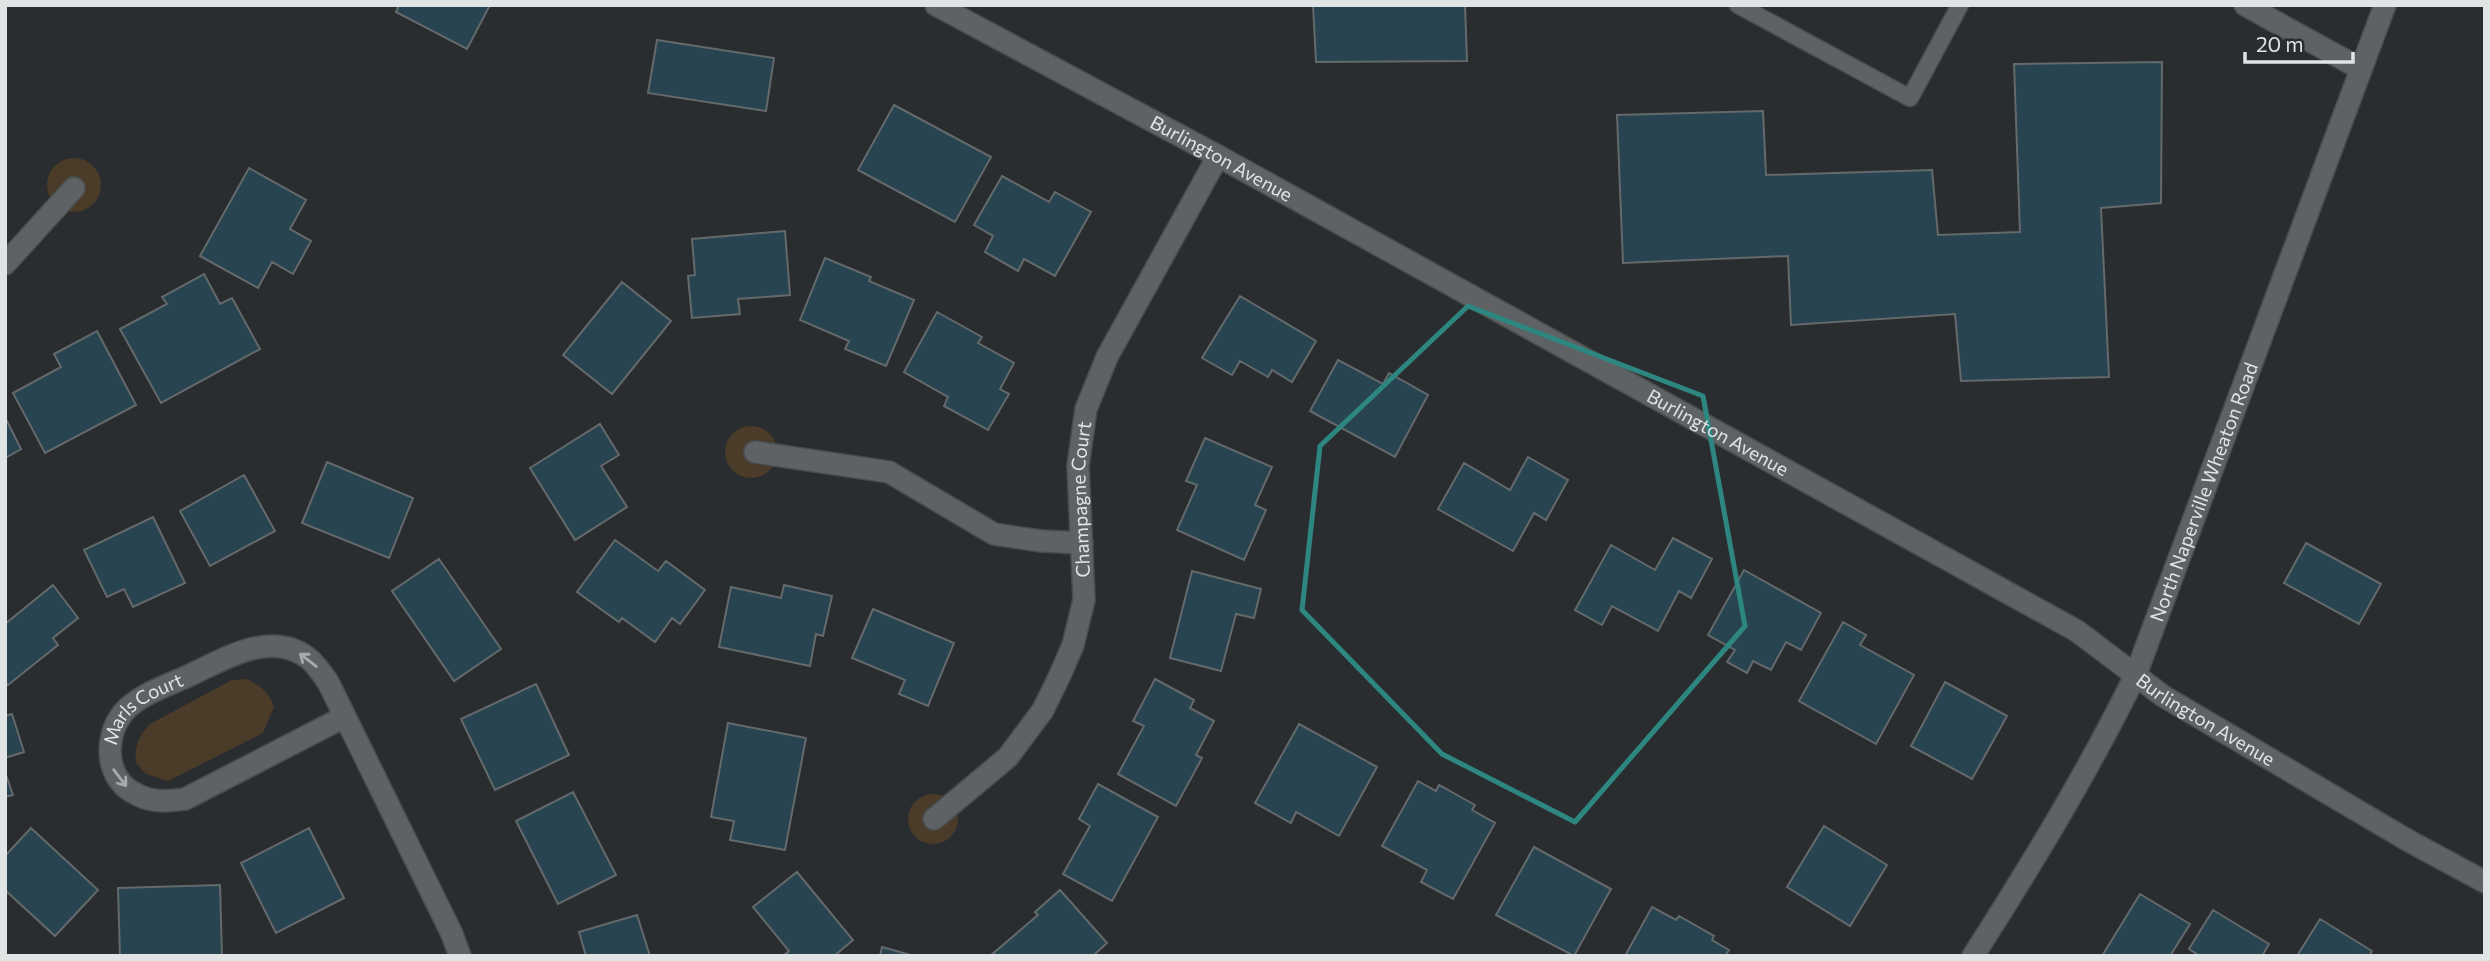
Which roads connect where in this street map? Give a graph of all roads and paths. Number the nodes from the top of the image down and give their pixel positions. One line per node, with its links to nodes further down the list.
1 (936, 5): 7 (street, Burlington Avenue)
2 (1738, 5): 3 (lane)
3 (1960, 5)
4 (2245, 5): 6 (street)
5 (2385, 5): 6 (street, North Naperville Wheaton Road)
6 (2361, 68): 12 (street, North Naperville Wheaton Road)
7 (1218, 156): 11 (street, Champagne Court); 12 (street, Burlington Avenue)
8 (74, 188): 9 (street)
9 (5, 264)
10 (755, 452): 11 (street)
11 (1082, 542): 14 (street, Champagne Court)
12 (2136, 674): 15 (street, Burlington Avenue); 17 (street, North Naperville Wheaton Road)
13 (344, 717): 13 (street, Marls Court, one-way to 13); 16 (street, Marls Court)
14 (934, 819)
15 (2485, 882)
16 (460, 956)
17 (1973, 956)

